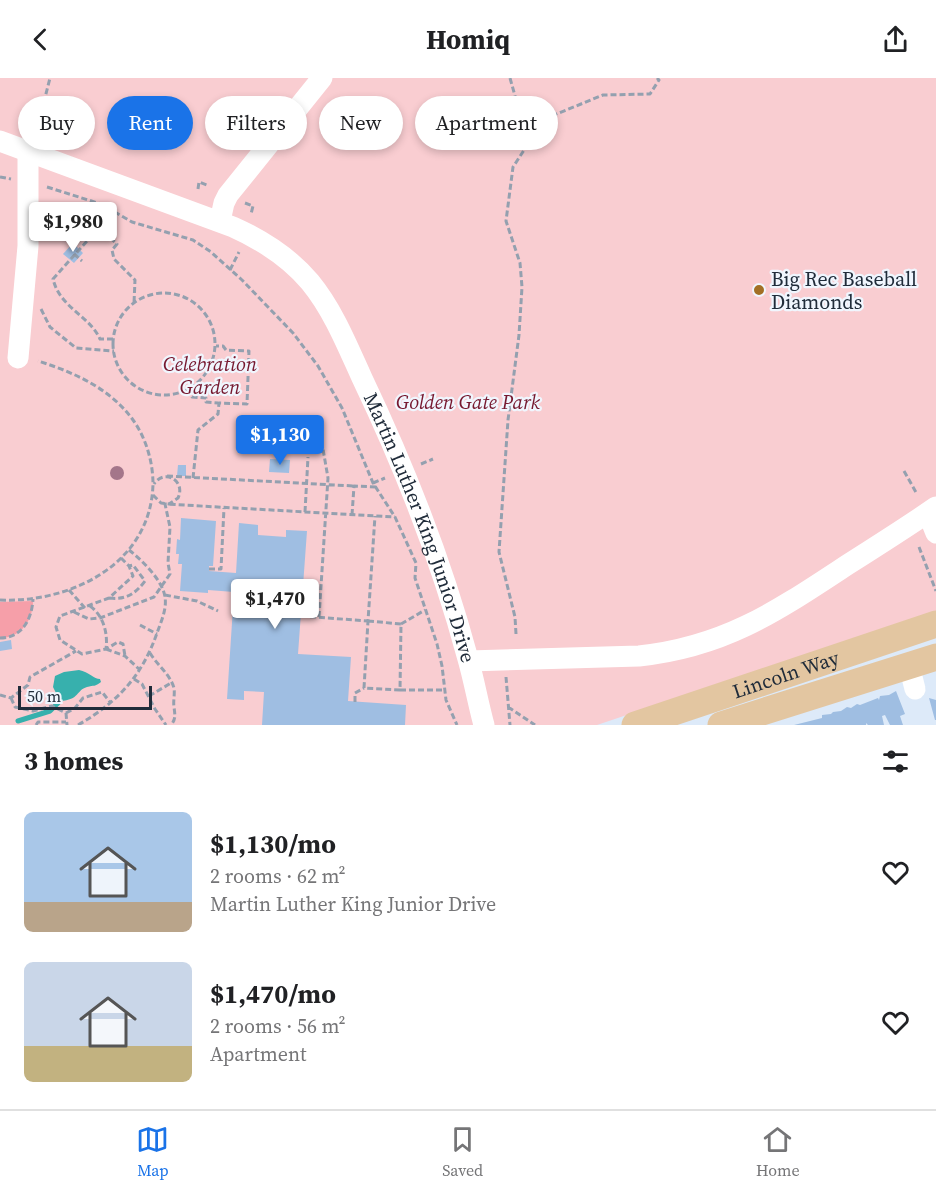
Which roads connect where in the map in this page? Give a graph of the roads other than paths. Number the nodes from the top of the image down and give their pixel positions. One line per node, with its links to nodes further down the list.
1 (322, 78): 4 (street)
2 (0, 141): 3 (street, Martin Luther King Junior Drive)
3 (28, 152): 4 (street, Martin Luther King Junior Drive); 5 (street)
4 (220, 221): 10 (street, Martin Luther King Junior Drive)
5 (18, 358)
6 (932, 510): 7 (street); 10 (street, Martin Luther King Junior Drive)
7 (936, 533)
8 (936, 624): 11 (main road, Lincoln Way)
9 (936, 657): 12 (main road, Lincoln Way)
10 (469, 661): 13 (street)
11 (734, 692): 12 (street); 14 (main road, Lincoln Way)
12 (736, 723)
13 (484, 725)
14 (635, 725)

